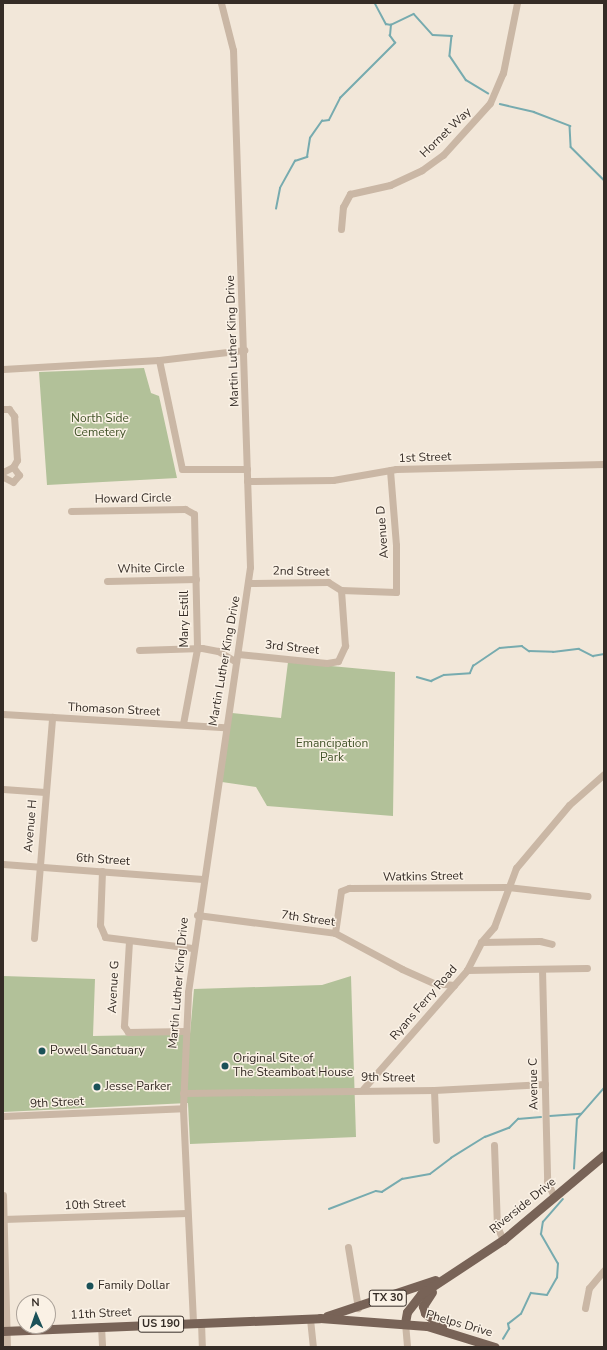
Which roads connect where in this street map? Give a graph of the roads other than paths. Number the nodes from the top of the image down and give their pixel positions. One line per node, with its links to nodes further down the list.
1 (221, 3): 4 (street, Martin Luther King Drive)
2 (518, 3): 3 (street, Hornet Way)
3 (341, 229)
4 (244, 350): 5 (street); 10 (street, Martin Luther King Drive)
5 (159, 360): 6 (street); 10 (street)
6 (3, 369)
7 (3, 409): 9 (street)
8 (604, 464): 11 (street, 1st Street)
9 (13, 467): 12 (street); 13 (street)
10 (247, 469): 14 (street, Martin Luther King Drive)
11 (390, 470): 14 (street, 1st Street); 21 (street, Avenue D)
12 (3, 472)
13 (3, 477)
14 (247, 481): 19 (street, Martin Luther King Drive)
15 (71, 511): 16 (street, Howard Circle)
16 (194, 514): 17 (street, Mary Estill)
17 (196, 579): 18 (street, White Circle); 22 (street, Mary Estill)
18 (107, 581)
19 (249, 583): 20 (street, 2nd Street); 24 (street, Martin Luther King Drive)
20 (341, 590): 21 (street, 2nd Street); 24 (street, 3rd Street)
21 (396, 592)
22 (196, 649): 23 (street); 25 (street); 28 (street, Mary Estill)
23 (139, 650)
24 (238, 654): 25 (street, Martin Luther King Drive)
25 (236, 662): 29 (street, Martin Luther King Drive)
26 (3, 714): 27 (street, Thomason Street)
27 (52, 717): 28 (street, Thomason Street); 32 (street, Avenue H)
28 (183, 724): 29 (street, Thomason Street)
29 (225, 727): 36 (street, Martin Luther King Drive)
30 (604, 774): 37 (street, Ryans Ferry Road)
31 (3, 789): 32 (street)
32 (45, 792): 34 (street, Avenue H)
33 (3, 864): 34 (street, 6th Street)
34 (38, 867): 35 (street, 6th Street); 41 (street, Avenue H)
35 (102, 871): 36 (street, 6th Street); 42 (street)
36 (202, 879): 39 (street, Martin Luther King Drive)
37 (507, 887): 38 (street, Watkins Street); 40 (street, Watkins Street); 43 (street, Ryans Ferry Road)
38 (587, 896)
39 (197, 915): 40 (street, 7th Street); 45 (street, Martin Luther King Drive)
40 (336, 933): 49 (street, 7th Street)
41 (34, 938)
42 (129, 941): 45 (street); 50 (street, Avenue G)
43 (481, 942): 44 (street); 48 (street, Ryans Ferry Road)
44 (552, 944)
45 (192, 948): 50 (street, Martin Luther King Drive)
46 (587, 968): 47 (street)
47 (542, 969): 48 (street); 51 (street, Avenue C)
48 (467, 970): 49 (street, Ryans Ferry Road)
49 (454, 985): 52 (street, Ryans Ferry Road)
50 (185, 1030): 54 (street, Martin Luther King Drive)
51 (545, 1084): 53 (street, 9th Street); 61 (street, Avenue C)
52 (363, 1089): 53 (street, 9th Street); 54 (street, 9th Street)
53 (434, 1090): 57 (street)
54 (183, 1093): 55 (street, Martin Luther King Drive)
55 (183, 1108): 56 (street, 9th Street); 62 (street, Martin Luther King Drive)
56 (3, 1116)
57 (436, 1140)
58 (494, 1145): 64 (street)
59 (604, 1155): 61 (main road, Riverside Drive / TX 30)
60 (3, 1195): 63 (street)
61 (554, 1197): 64 (main road, Riverside Drive / TX 30)
62 (187, 1213): 63 (street, 10th Street); 72 (street, Martin Luther King Drive)
63 (3, 1219): 75 (street)
64 (503, 1240): 67 (main road, Riverside Drive / TX 30)
65 (348, 1247): 68 (street)
66 (604, 1270): 69 (street)
67 (454, 1272): 68 (main road, TX 30); 73 (main road, TX 30); 76 (main road)
68 (358, 1308): 70 (main road, TX 30)
69 (585, 1308)
70 (320, 1318): 71 (main road, 11th Street / US 190); 73 (main road, Phelps Drive / US 190)
71 (310, 1319): 72 (main road, 11th Street / US 190); 80 (street)
72 (197, 1322): 74 (main road, 11th Street / US 190); 79 (street, Martin Luther King Drive)
73 (405, 1323): 76 (main road, Phelps Drive / US 190); 81 (street)
74 (101, 1326): 75 (main road, 11th Street / US 190); 78 (street)
75 (5, 1331): 77 (street)
76 (449, 1332): 82 (main road, Phelps Drive / US 190)
77 (7, 1347)
78 (102, 1347)
79 (202, 1347)
80 (313, 1347)
81 (407, 1347)
82 (495, 1347)

